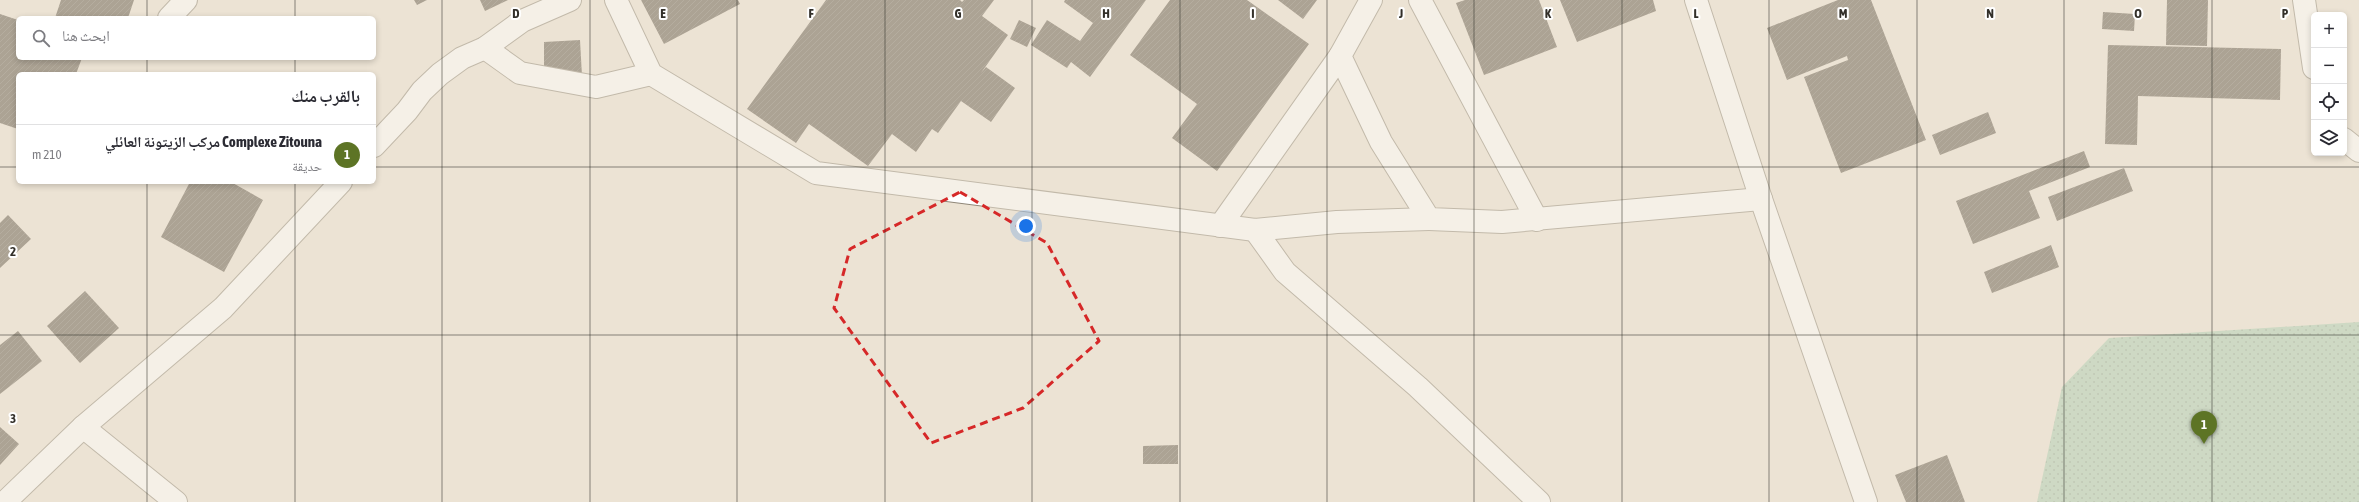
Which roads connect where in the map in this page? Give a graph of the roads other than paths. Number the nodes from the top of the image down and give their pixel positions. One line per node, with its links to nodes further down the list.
1 (186, 0): 8 (street)
2 (570, 0): 9 (street)
3 (616, 0): 12 (street)
4 (1371, 0): 11 (street)
5 (1420, 0): 19 (street)
6 (1696, 0): 17 (street)
7 (2304, 0): 10 (street)
8 (171, 16)
9 (485, 48): 12 (street); 14 (street)
10 (2311, 48)
11 (1340, 56): 18 (street); 20 (street)
12 (651, 74): 20 (street)
13 (2347, 141): 15 (street)
14 (376, 144)
15 (2359, 151)
16 (339, 184): 22 (street)
17 (1761, 199): 19 (street); 26 (street)
18 (1429, 219): 19 (street); 21 (street)
19 (1537, 220)
20 (1220, 226): 21 (street)
21 (1255, 230): 25 (street)
22 (83, 428): 23 (street); 24 (street)
23 (5, 502)
24 (176, 502)
25 (1539, 502)
26 (1866, 502)

